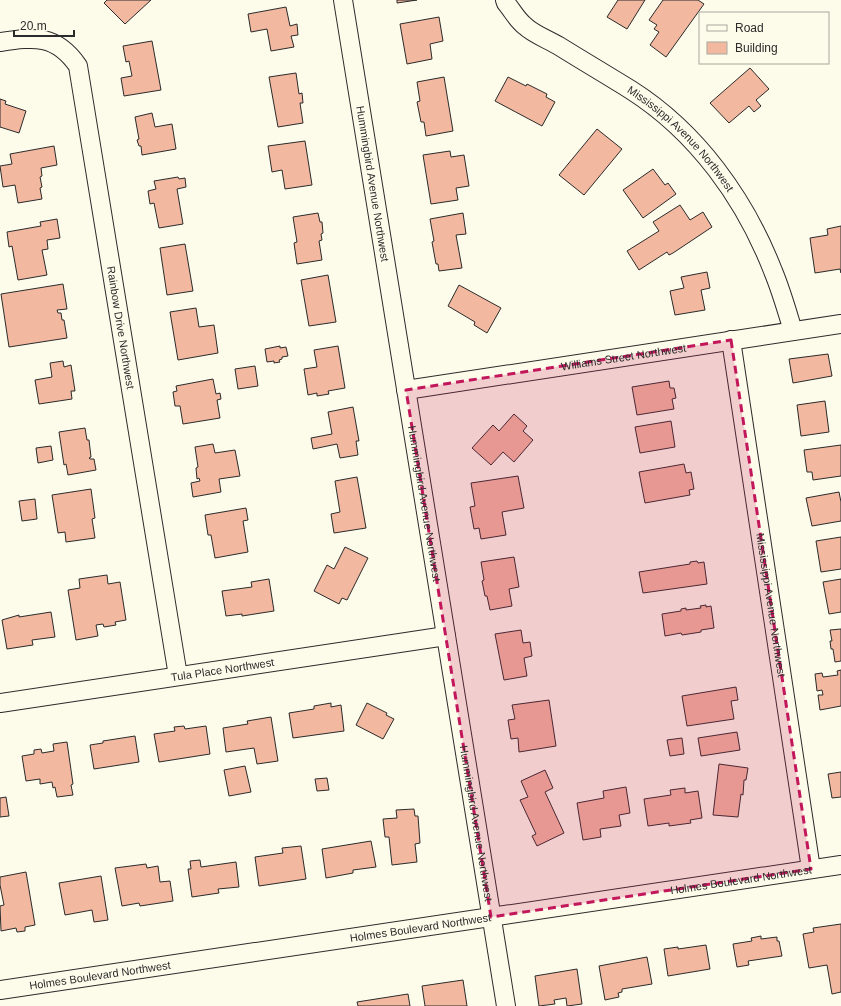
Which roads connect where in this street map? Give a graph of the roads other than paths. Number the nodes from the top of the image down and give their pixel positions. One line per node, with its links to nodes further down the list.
1 (343, 0): 7 (street, Hummingbird Avenue Northwest)
2 (505, 0): 5 (street, Mississippi Avenue Northwest)
3 (0, 42): 9 (street, Rainbow Drive Northwest)
4 (841, 324): 5 (street, Williams Street Northwest)
5 (793, 331): 6 (street, Williams Street Northwest)
6 (731, 340): 7 (street, Williams Street Northwest); 12 (street, Mississippi Avenue Northwest)
7 (406, 390): 8 (street, Hummingbird Avenue Northwest)
8 (446, 636): 9 (street, Tula Place Northwest); 13 (street, Hummingbird Avenue Northwest)
9 (178, 676): 10 (street, Tula Place Northwest)
10 (0, 703)
11 (841, 865): 12 (street, Holmes Boulevard Northwest)
12 (811, 869): 13 (street, Holmes Boulevard Northwest)
13 (492, 918): 14 (street, Holmes Boulevard Northwest); 15 (street, Hummingbird Avenue Northwest)
14 (0, 990)
15 (506, 1006)

